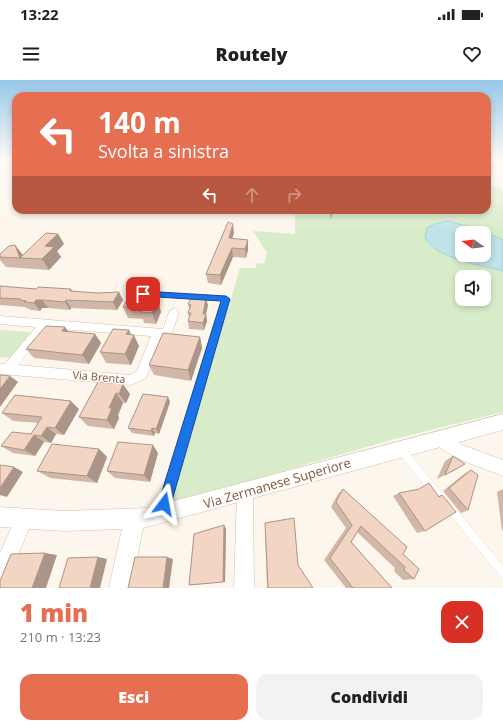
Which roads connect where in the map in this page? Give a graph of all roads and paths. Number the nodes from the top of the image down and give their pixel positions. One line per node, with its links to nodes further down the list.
1 (130, 293): 12 (lane)
2 (174, 312): 5 (street)
3 (0, 320): 4 (street)
4 (45, 323): 5 (street); 6 (street, Via Brenta)
5 (155, 332): 6 (street, Via Brenta)
6 (3, 371)
7 (503, 422): 8 (street, Via Zermanese Superiore)
8 (439, 438): 9 (street, Via Zermanese Superiore); 10 (street)
9 (400, 449): 11 (street, Via Zermanese Superiore); 16 (lane)
10 (503, 468)
11 (245, 492): 12 (street, Via Zermanese Superiore); 19 (street)
12 (162, 515): 15 (street, Via Zermanese Superiore)
13 (0, 517): 14 (street, Via Zermanese Superiore)
14 (24, 518): 15 (street, Via Zermanese Superiore); 17 (street)
15 (134, 520): 18 (street)
16 (503, 573)
17 (0, 574)
18 (120, 588)
19 (244, 588)

